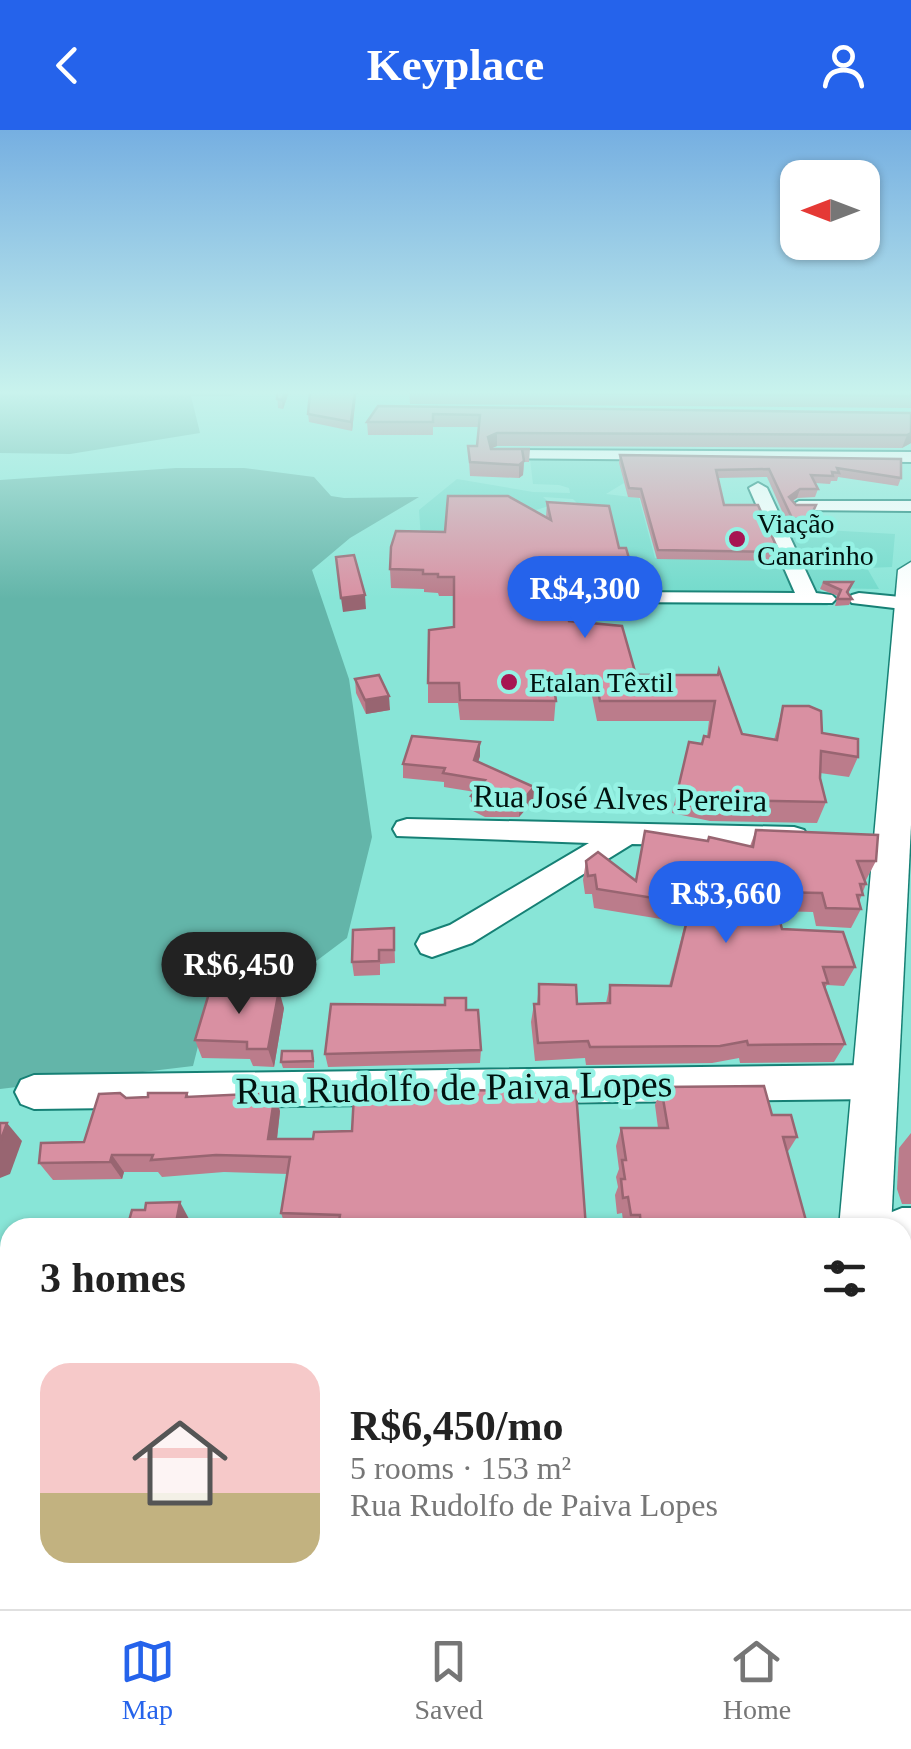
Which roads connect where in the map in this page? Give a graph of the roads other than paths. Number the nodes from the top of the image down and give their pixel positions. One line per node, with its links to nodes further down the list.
1 (758, 488): 5 (street)
2 (799, 506): 3 (street)
3 (911, 506)
4 (911, 570): 7 (main road)
5 (606, 598)
6 (859, 599): 7 (street)
7 (910, 604): 10 (main road)
8 (406, 829): 9 (street, Rua José Alves Pereira)
9 (628, 833): 11 (street, Rua José Alves Pereira); 12 (street)
10 (891, 834): 13 (main road)
11 (826, 837)
12 (432, 944)
13 (896, 990): 14 (main road)
14 (875, 1082): 15 (street, Rua Rudolfo de Paiva Lopes); 16 (main road)
15 (34, 1092)
16 (866, 1218)

